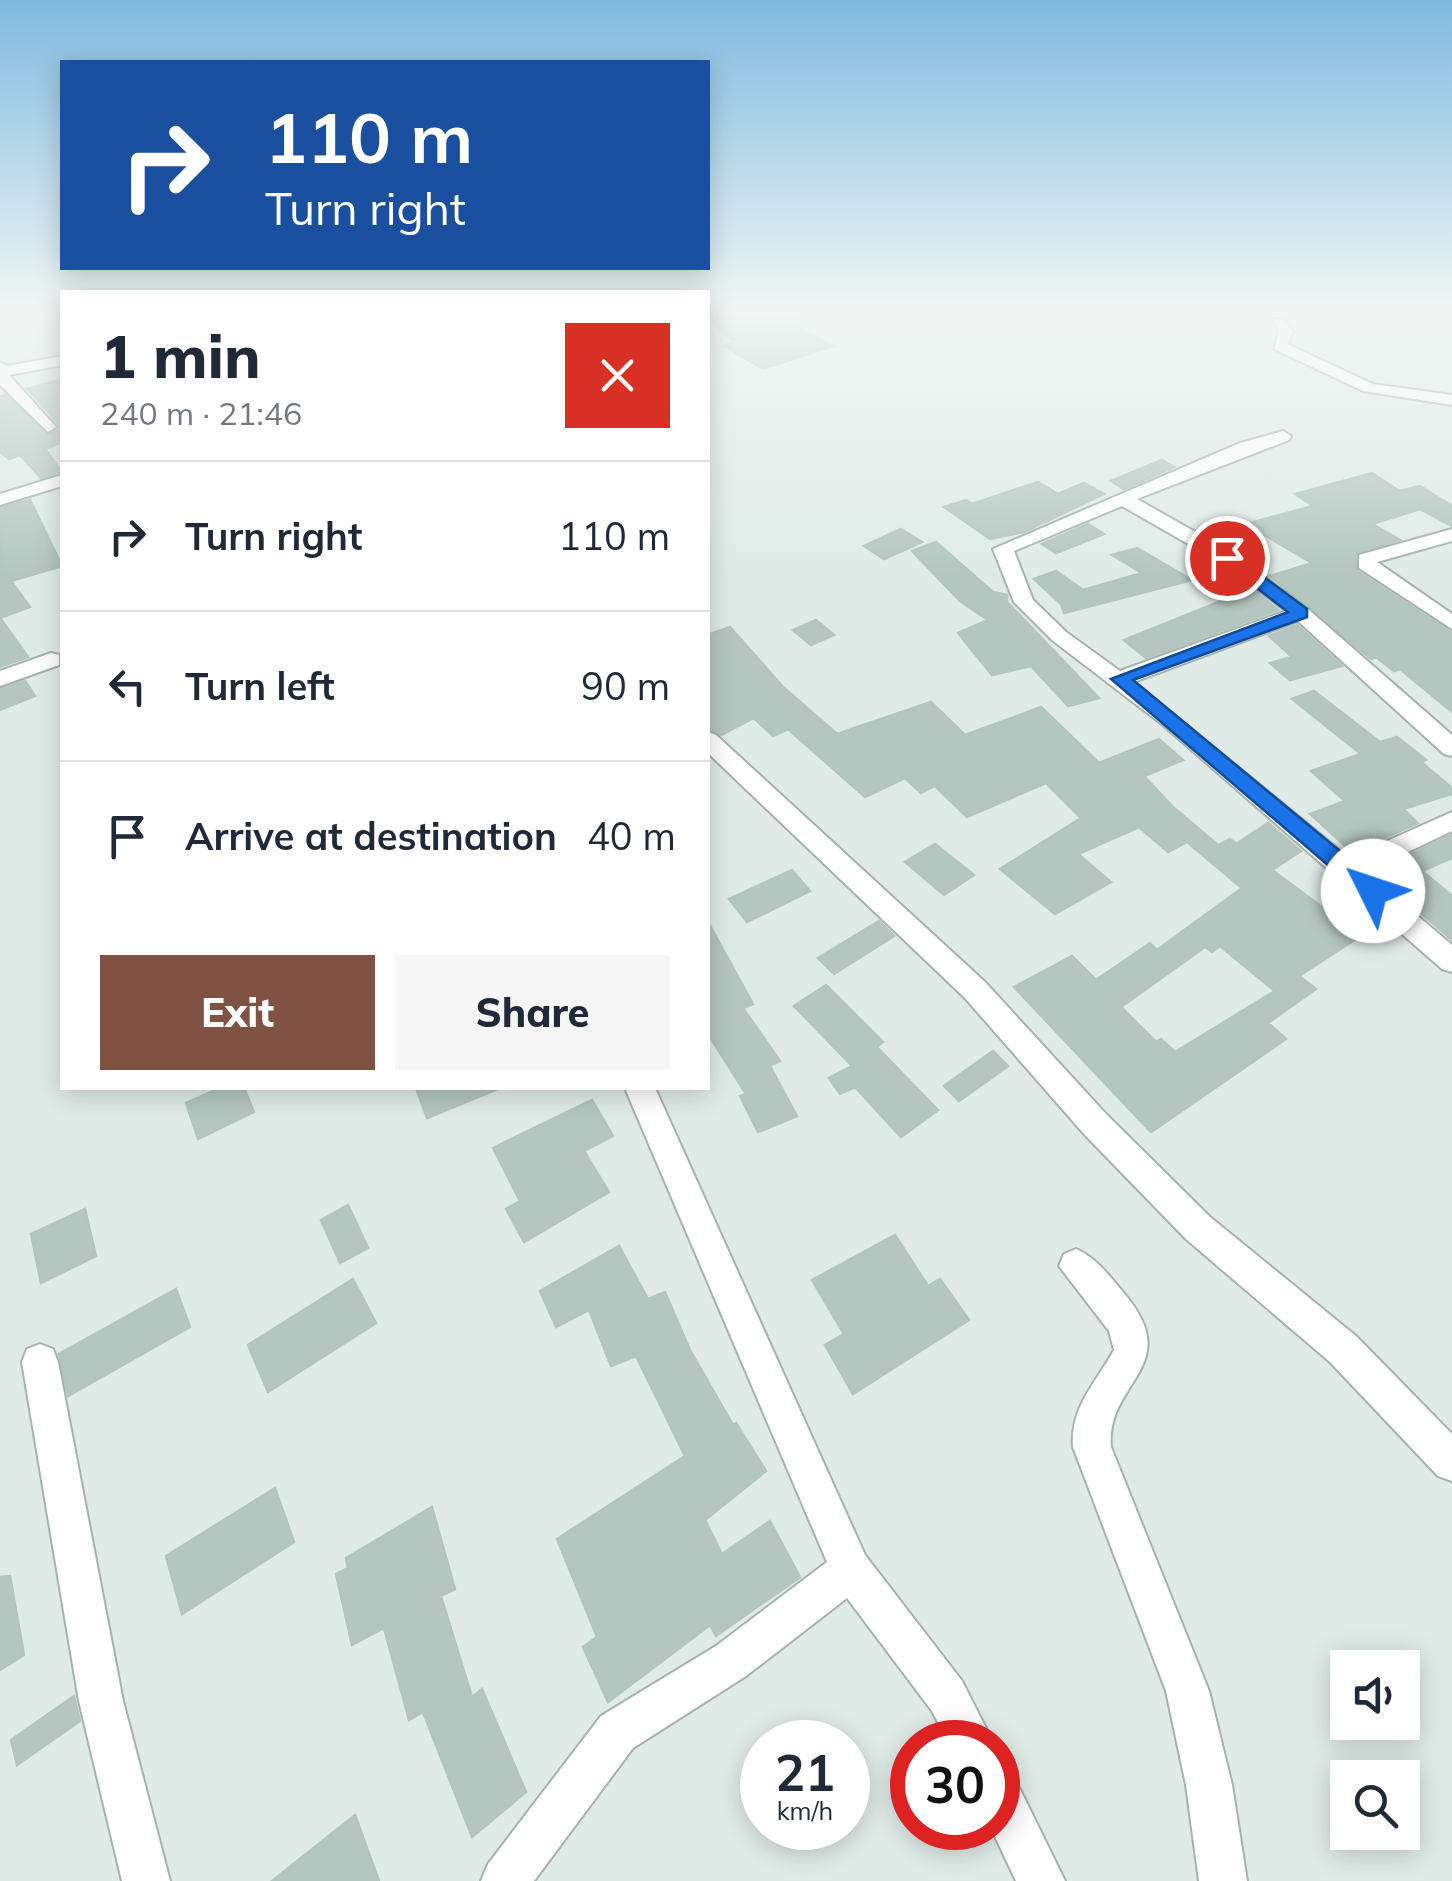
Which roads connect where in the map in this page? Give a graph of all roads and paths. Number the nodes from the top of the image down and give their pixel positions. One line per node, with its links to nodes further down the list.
1 (21, 398): 2 (street)
2 (48, 427)
3 (1284, 436): 5 (street)
4 (60, 481): 6 (street)
5 (1122, 498): 8 (street); 12 (street)
6 (0, 500)
7 (1452, 535): 9 (street)
8 (1301, 613): 12 (street); 14 (street)
9 (1452, 623)
10 (51, 660): 11 (street)
11 (0, 679)
12 (1120, 679): 16 (street)
13 (710, 742): 21 (street)
14 (1452, 748)
15 (1452, 822): 16 (street)
16 (1348, 870): 17 (street)
17 (1452, 961)
18 (641, 1090): 22 (street)
19 (1076, 1266): 28 (street)
20 (40, 1362): 25 (street)
21 (1452, 1462)
22 (851, 1569): 23 (street); 26 (street)
23 (961, 1720)
24 (1020, 1839): 27 (street)
25 (146, 1881)
26 (505, 1881)
27 (1040, 1881)
28 (1223, 1881)

